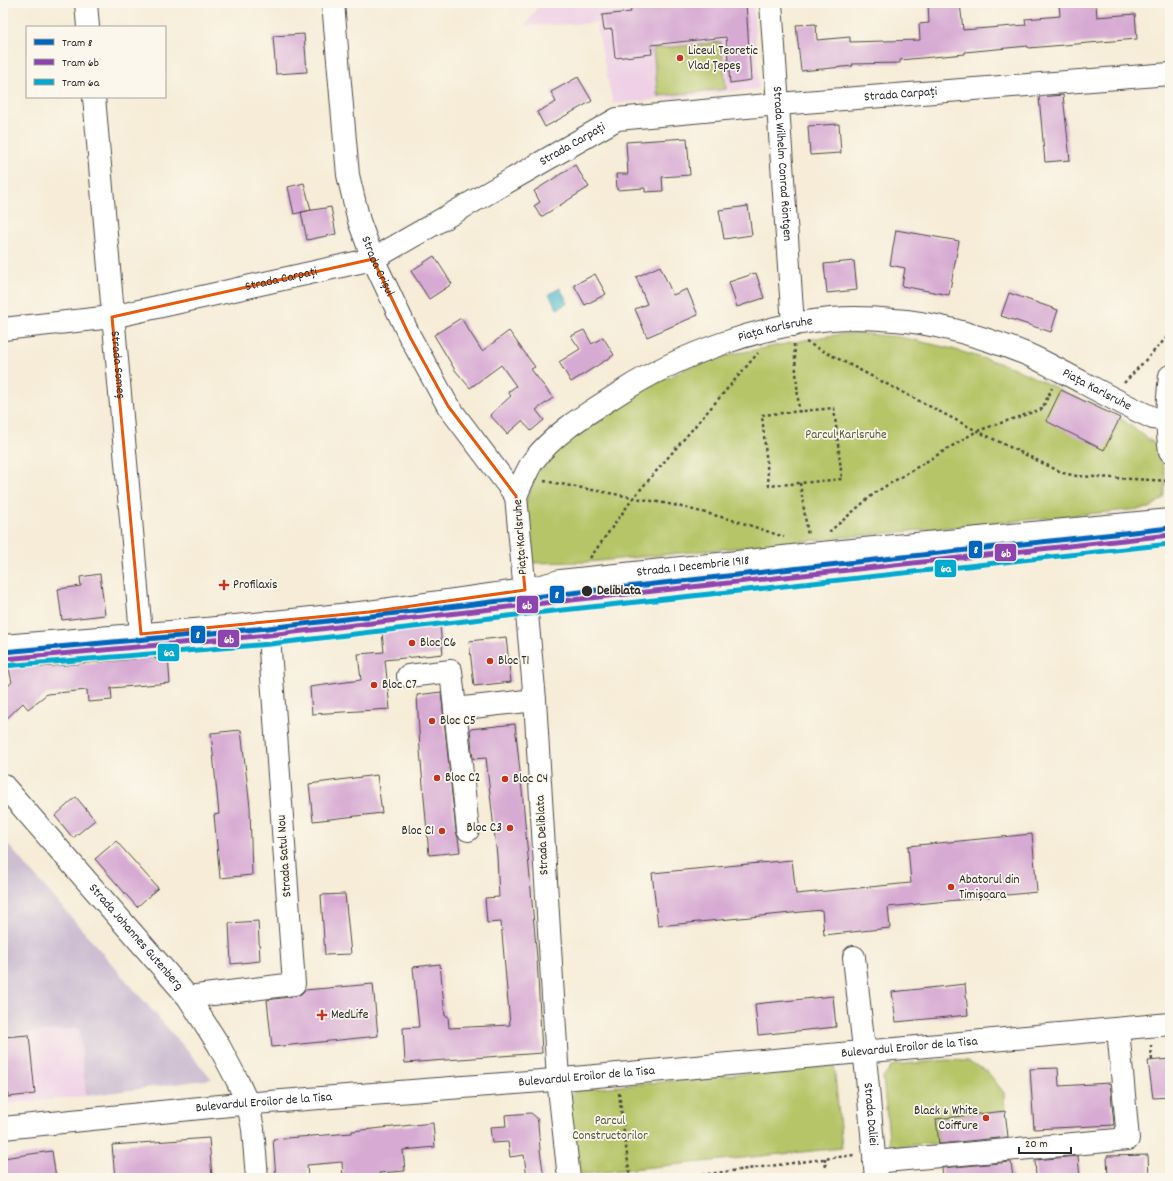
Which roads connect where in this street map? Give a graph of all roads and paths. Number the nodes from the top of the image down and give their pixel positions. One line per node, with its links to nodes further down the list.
1 (86, 3): 4 (street)
2 (333, 3): 8 (street, Strada Crișul)
3 (771, 3): 7 (street, Strada Wilhelm Conrad Röntgen)
4 (88, 26)
5 (1170, 74): 7 (street, Strada Carpați)
6 (94, 98): 9 (street, Strada Someș)
7 (778, 104): 8 (street, Strada Carpați); 11 (street, Strada Wilhelm Conrad Röntgen)
8 (373, 260): 9 (street, Strada Carpați); 24 (street, Strada Crișul)
9 (112, 317): 10 (street, Strada Carpați); 35 (street, Strada Someș)
10 (3, 329)
11 (793, 330): 14 (street, Piața Karlsruhe); 17 (path); 19 (path); 21 (street, Piața Karlsruhe)
12 (1170, 334): 16 (path)
13 (763, 348): 25 (path)
14 (1060, 370): 16 (street, Piața Karlsruhe); 19 (path)
15 (1170, 376): 18 (street)
16 (1111, 398): 18 (street, Piața Karlsruhe)
17 (799, 412): 23 (path); 23 (path)
18 (1168, 420): 20 (street)
19 (977, 431): 22 (path); 27 (path)
20 (1170, 451)
21 (525, 475): 24 (street, Piața Karlsruhe); 25 (path)
22 (1170, 481)
23 (800, 483): 28 (path)
24 (516, 496): 33 (street, Piața Karlsruhe)
25 (634, 497): 31 (path); 32 (path)
26 (1170, 520): 33 (street, Strada 1 Decembrie 1918)
27 (825, 535)
28 (808, 537): 29 (path); 30 (path)
29 (814, 537)
30 (802, 538)
31 (789, 539)
32 (588, 562)
33 (525, 590): 34 (street, Strada 1 Decembrie 1918); 38 (street, Strada Deliblata)
34 (268, 622): 35 (street, Strada 1 Decembrie 1918); 43 (street, Strada Satul Nou)
35 (141, 634): 36 (street, Strada 1 Decembrie 1918)
36 (3, 646)
37 (408, 676): 39 (street)
38 (535, 700): 39 (street); 49 (street, Strada Deliblata)
39 (455, 709): 41 (street)
40 (3, 785): 43 (street, Strada Johannes Gutenberg)
41 (468, 830)
42 (854, 956): 47 (street, Strada Daliei)
43 (188, 996): 51 (street, Strada Johannes Gutenberg)
44 (1170, 1024): 45 (street, Bulevardul Eroilor de la Tisa)
45 (1118, 1029): 47 (street, Bulevardul Eroilor de la Tisa); 54 (street)
46 (1151, 1044): 48 (path)
47 (863, 1051): 49 (street, Bulevardul Eroilor de la Tisa); 54 (street, Strada Daliei)
48 (1152, 1060)
49 (558, 1079): 51 (street, Bulevardul Eroilor de la Tisa); 57 (street, Strada Deliblata)
50 (619, 1088): 58 (path)
51 (248, 1104): 52 (street, Bulevardul Eroilor de la Tisa); 56 (street, Strada Johannes Gutenberg)
52 (3, 1128)
53 (825, 1158): 54 (path); 55 (path); 59 (path)
54 (868, 1165)
55 (826, 1168)
56 (257, 1178)
57 (569, 1178)
58 (630, 1178)
59 (678, 1178)

